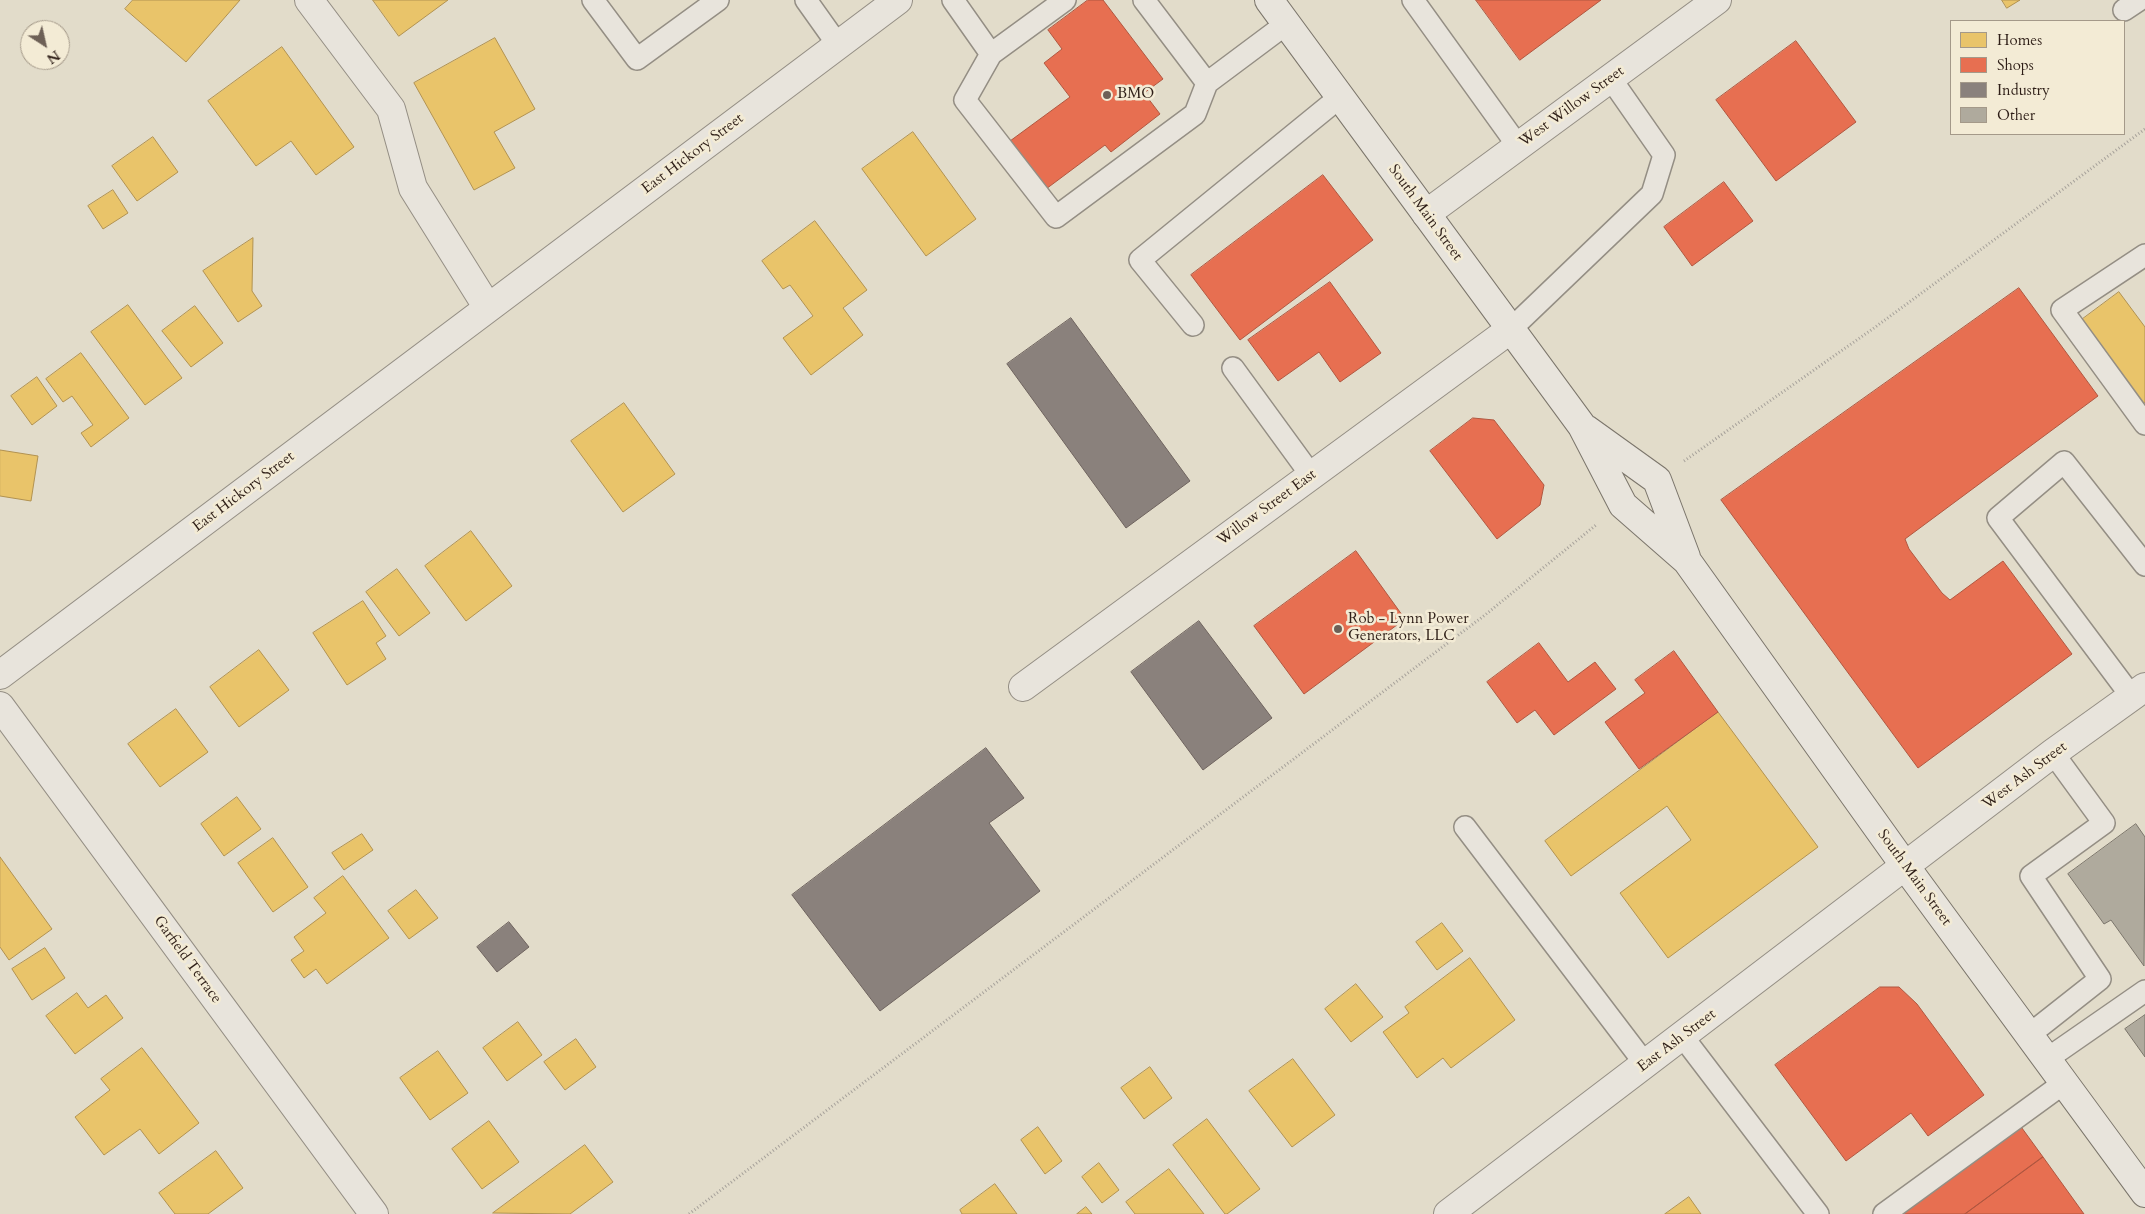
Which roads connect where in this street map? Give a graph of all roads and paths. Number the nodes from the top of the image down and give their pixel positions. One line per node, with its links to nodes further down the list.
1 (309, 0): 22 (street)
2 (593, 0): 3 (lane)
3 (718, 0)
4 (806, 0): 13 (lane)
5 (898, 0): 13 (street, East Hickory Street)
6 (953, 0): 14 (lane)
7 (1065, 0): 14 (lane)
8 (1144, 0): 16 (lane)
9 (1269, 0): 12 (street, South Main Street)
10 (1413, 0): 19 (lane)
11 (1717, 0): 15 (street, West Willow Street)
12 (1286, 24): 16 (lane); 17 (street, South Main Street)
13 (838, 45): 22 (street, East Hickory Street)
14 (991, 54): 16 (lane)
15 (1611, 79): 19 (street, West Willow Street); 24 (lane)
16 (1207, 83)
17 (1340, 97): 20 (street, South Main Street); 23 (lane)
18 (2145, 129): 28 (path)
19 (1518, 146): 20 (street, West Willow Street)
20 (1426, 214): 24 (street, South Main Street)
21 (2145, 255): 26 (lane)
22 (488, 308): 33 (street, East Hickory Street)
23 (1192, 325)
24 (1511, 329): 27 (street, South Main Street); 29 (street, Willow Street East)
25 (1233, 368): 29 (lane)
26 (2145, 424)
27 (1582, 426): 31 (street, South Main Street); 31 (street, South Main Street)
28 (1677, 465)
29 (1311, 475): 34 (street, Willow Street East)
30 (1602, 521): 48 (path)
31 (1687, 561): 39 (street, South Main Street)
32 (2145, 566): 35 (lane)
33 (0, 676)
34 (1023, 688)
35 (2138, 692): 37 (street, West Ash Street)
36 (0, 706): 47 (street, Garfield Terrace)
37 (2053, 753): 39 (street, West Ash Street); 41 (lane)
38 (1465, 826): 44 (lane)
39 (1906, 866): 41 (street, South Main Street); 42 (street, East Ash Street)
40 (2145, 990): 43 (lane)
41 (2029, 1035): 43 (street, South Main Street)
42 (1683, 1037): 44 (street, East Ash Street); 50 (lane)
43 (2047, 1060): 45 (street, South Main Street)
44 (1646, 1065): 49 (street, East Ash Street)
45 (2064, 1083): 46 (street, South Main Street); 51 (lane)
46 (2145, 1193)
47 (374, 1214)
48 (689, 1214)
49 (1448, 1214)
50 (1818, 1214)
51 (1884, 1214)

